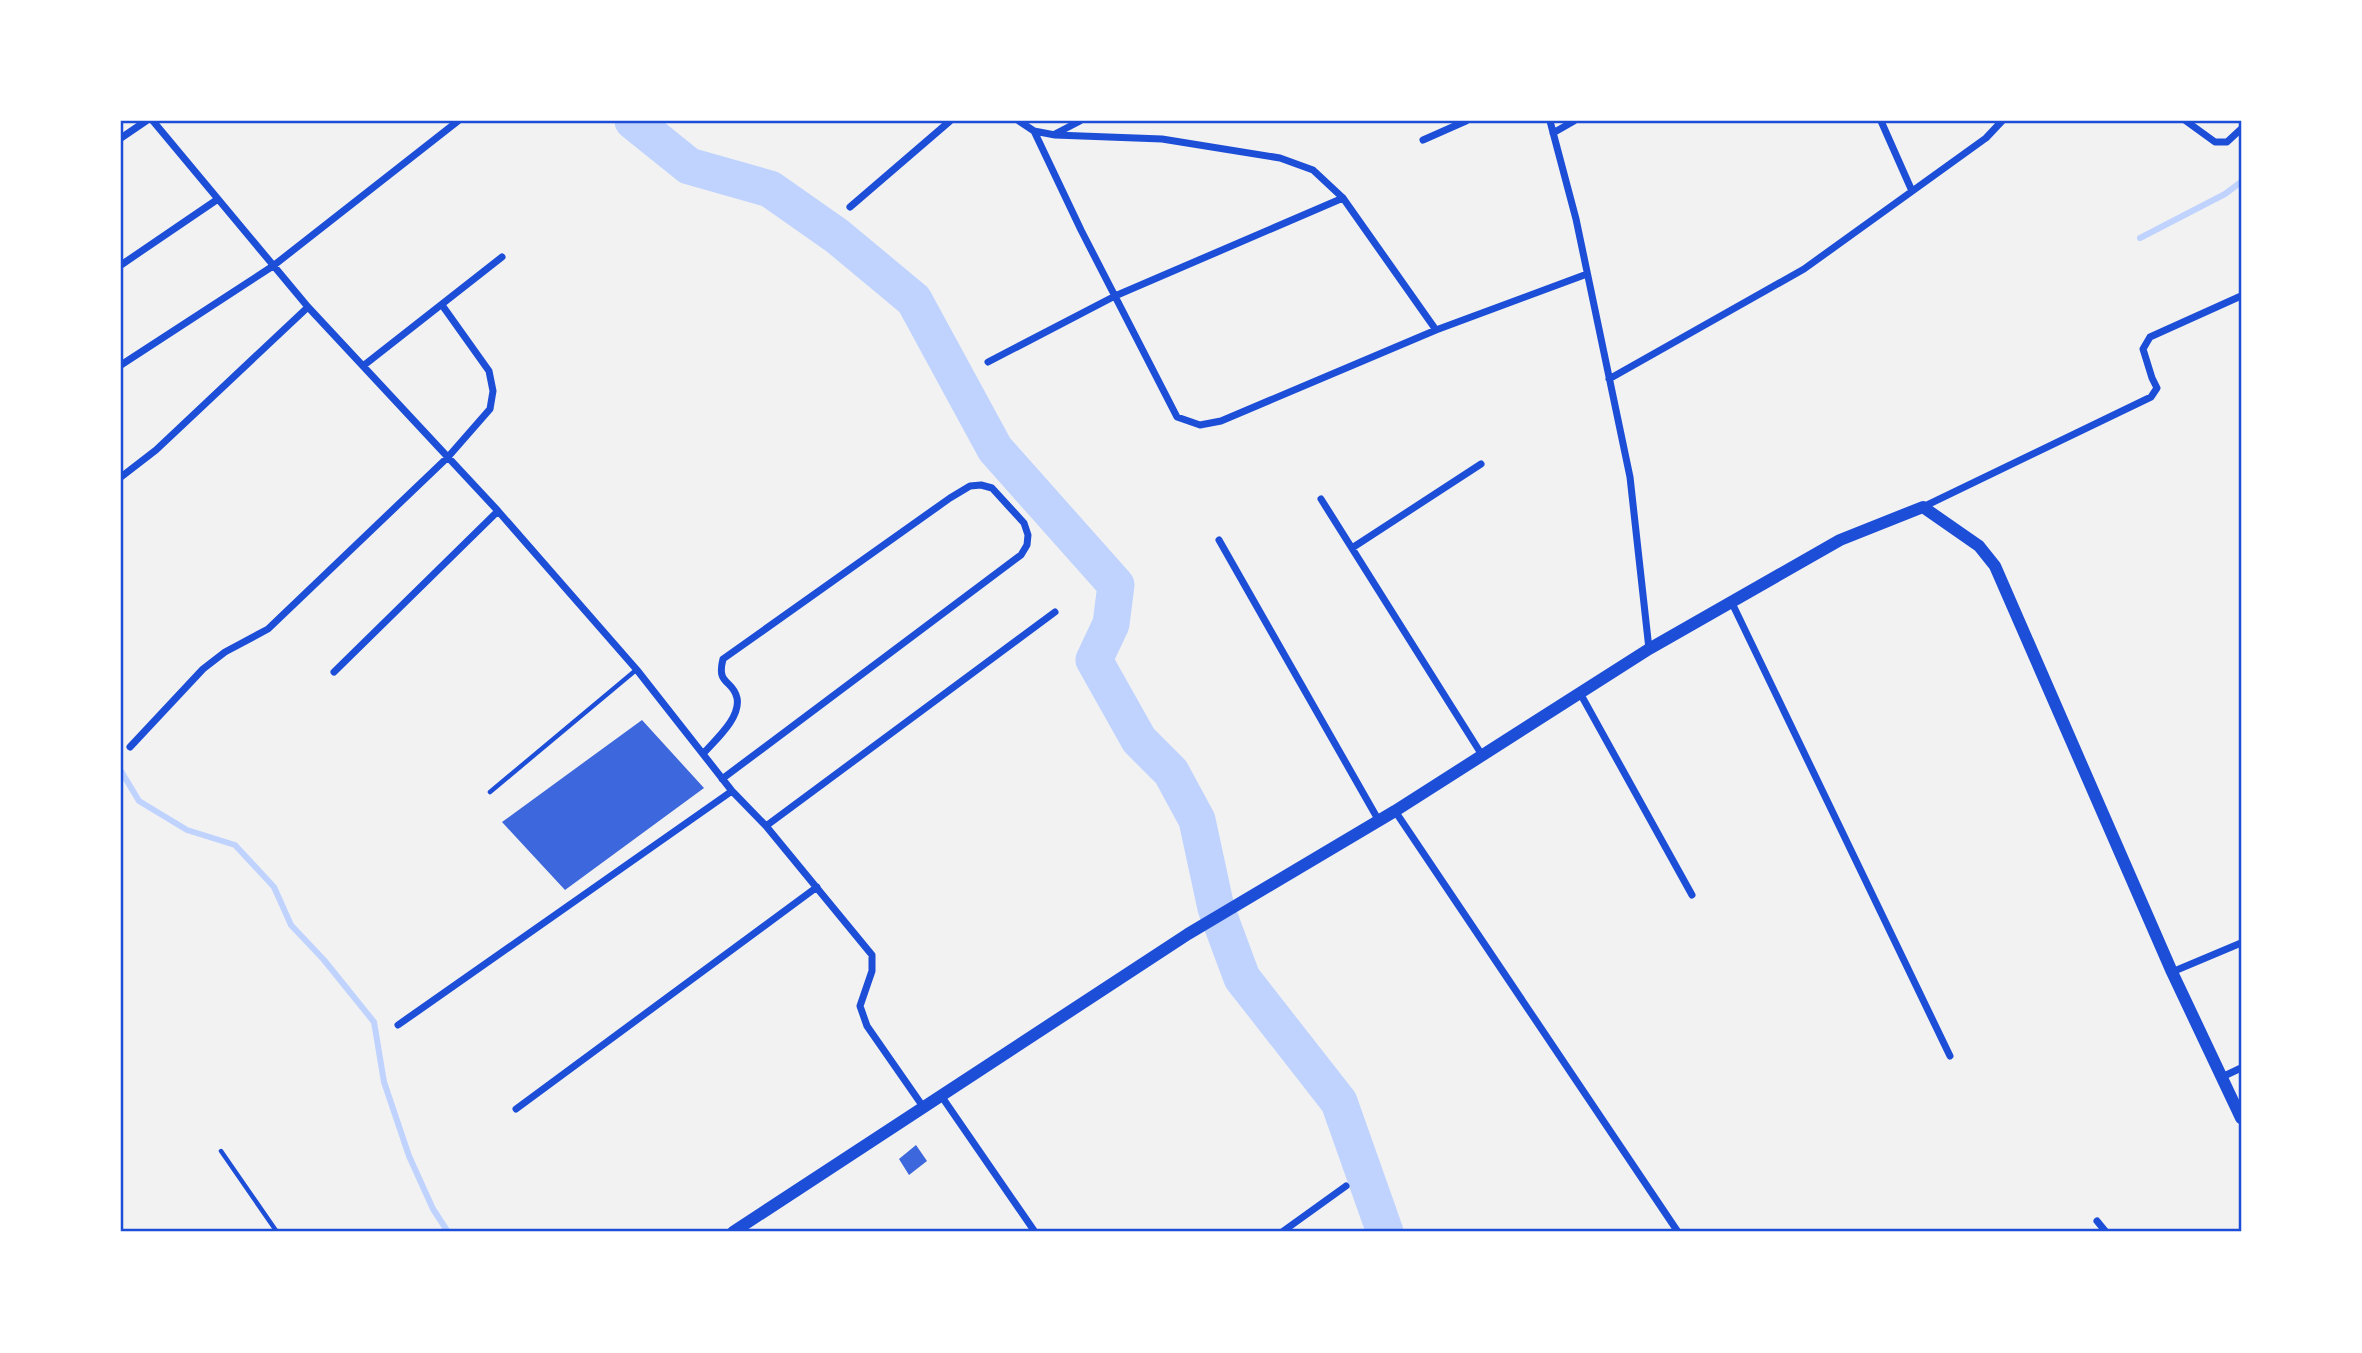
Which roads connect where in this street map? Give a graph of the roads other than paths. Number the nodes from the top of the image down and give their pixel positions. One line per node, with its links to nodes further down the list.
1 (146, 121): 17 (street)
2 (153, 121): 21 (street)
3 (458, 121): 25 (street)
4 (950, 121): 22 (street)
5 (1019, 121): 14 (street)
6 (1080, 121): 16 (street)
7 (1465, 121): 18 (street)
8 (1550, 121): 15 (street)
9 (1574, 121): 15 (street)
10 (1881, 121): 19 (street)
11 (2002, 121): 19 (street)
12 (2186, 121): 13 (street)
13 (2241, 129)
14 (1034, 131): 16 (street); 27 (street)
15 (1553, 133): 26 (street)
16 (1055, 135): 20 (street)
17 (121, 138)
18 (1423, 140)
19 (1912, 191): 35 (street)
20 (1343, 198): 27 (street); 31 (street)
21 (218, 200): 24 (street); 25 (street)
22 (850, 206)
23 (502, 257): 29 (street)
24 (121, 265)
25 (273, 265): 30 (street); 33 (street)
26 (1587, 274): 31 (street); 35 (street)
27 (1115, 296): 31 (street); 32 (street)
28 (2241, 296): 40 (street)
29 (442, 305): 34 (street); 36 (street)
30 (308, 307): 34 (street); 38 (street)
31 (1436, 330)
32 (988, 362)
33 (121, 365)
34 (363, 366): 36 (street)
35 (1609, 379): 46 (street)
36 (448, 457): 41 (street); 50 (street)
37 (1481, 464): 43 (street)
38 (121, 477)
39 (1321, 499): 43 (street)
40 (1923, 507): 44 (main road); 62 (main road)
41 (498, 511): 47 (street); 48 (street)
42 (1219, 540): 57 (street)
43 (1352, 548): 52 (street)
44 (1731, 601): 46 (main road); 64 (street)
45 (1055, 612): 58 (street)
46 (1649, 649): 49 (main road)
47 (637, 670): 51 (street); 55 (lane)
48 (334, 672)
49 (1580, 693): 52 (main road); 60 (street)
50 (130, 747)
51 (703, 754): 53 (street); 53 (street)
52 (1482, 755): 56 (main road)
53 (722, 779): 54 (street)
54 (732, 791): 58 (street); 63 (street)
55 (491, 792)
56 (1395, 811): 57 (main road); 78 (street)
57 (1379, 821): 67 (main road)
58 (766, 826): 59 (street)
59 (817, 887): 68 (street); 69 (street)
60 (1692, 895)
61 (2241, 943): 62 (street)
62 (2172, 972): 66 (main road)
63 (398, 1025)
64 (1950, 1056)
65 (2241, 1068): 66 (street)
66 (2222, 1077): 70 (main road)
67 (942, 1097): 69 (main road); 76 (street)
68 (516, 1109)
69 (924, 1109): 75 (main road)
70 (2241, 1118)
71 (221, 1151): 74 (lane)
72 (1346, 1186): 77 (street)
73 (2097, 1220): 79 (street)
74 (276, 1232)
75 (733, 1232)
76 (1035, 1232)
77 (1282, 1232)
78 (1678, 1232)
79 (2106, 1232)

